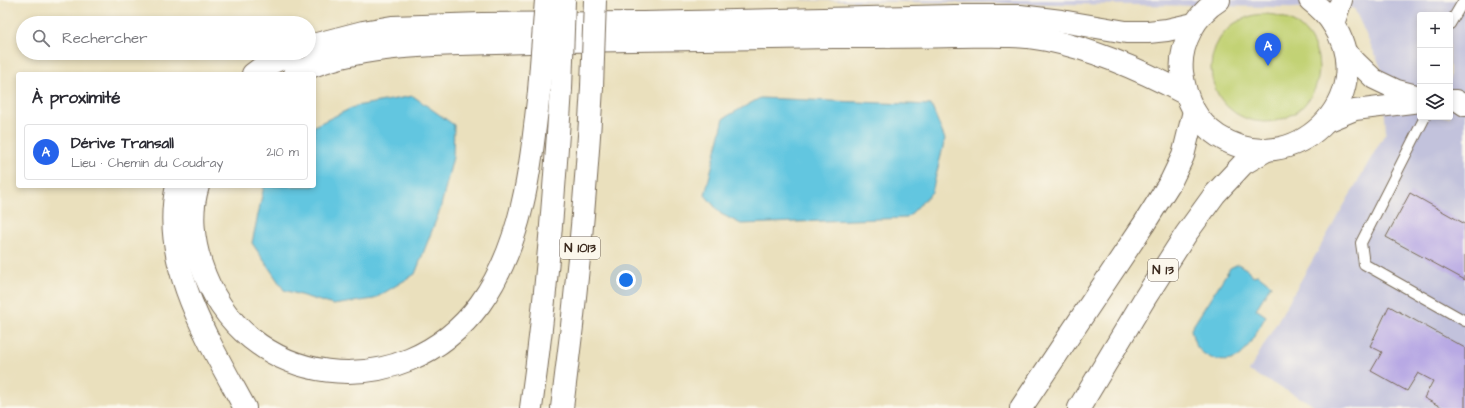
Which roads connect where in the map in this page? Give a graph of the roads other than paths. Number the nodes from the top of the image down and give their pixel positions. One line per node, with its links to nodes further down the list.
1 (546, 0): 25 (main road, bridge)
2 (564, 0): 28 (main road, N 1013, bridge)
3 (595, 0): 29 (main road, N 1013, bridge)
4 (1219, 0): 9 (main road)
5 (1310, 0): 10 (main road)
6 (1341, 0): 10 (main road)
7 (1464, 0): 8 (lane)
8 (1453, 19)
9 (1194, 24): 11 (main road); 19 (main road)
10 (1333, 24): 12 (main road)
11 (316, 44)
12 (1344, 50): 16 (street); 22 (main road)
13 (278, 60): 14 (main road)
14 (256, 72)
15 (298, 72): 19 (main road)
16 (1417, 95)
17 (1453, 100): 20 (street)
18 (1417, 102): 22 (street)
19 (1190, 103): 23 (main road); 30 (main road)
20 (1465, 106)
21 (1423, 120): 26 (lane)
22 (1326, 122): 23 (main road)
23 (1267, 150): 31 (main road, N 13)
24 (177, 188): 27 (main road)
25 (198, 188)
26 (1465, 321)
27 (245, 408)
28 (531, 408)
29 (562, 408)
30 (1021, 408)
31 (1079, 408)

